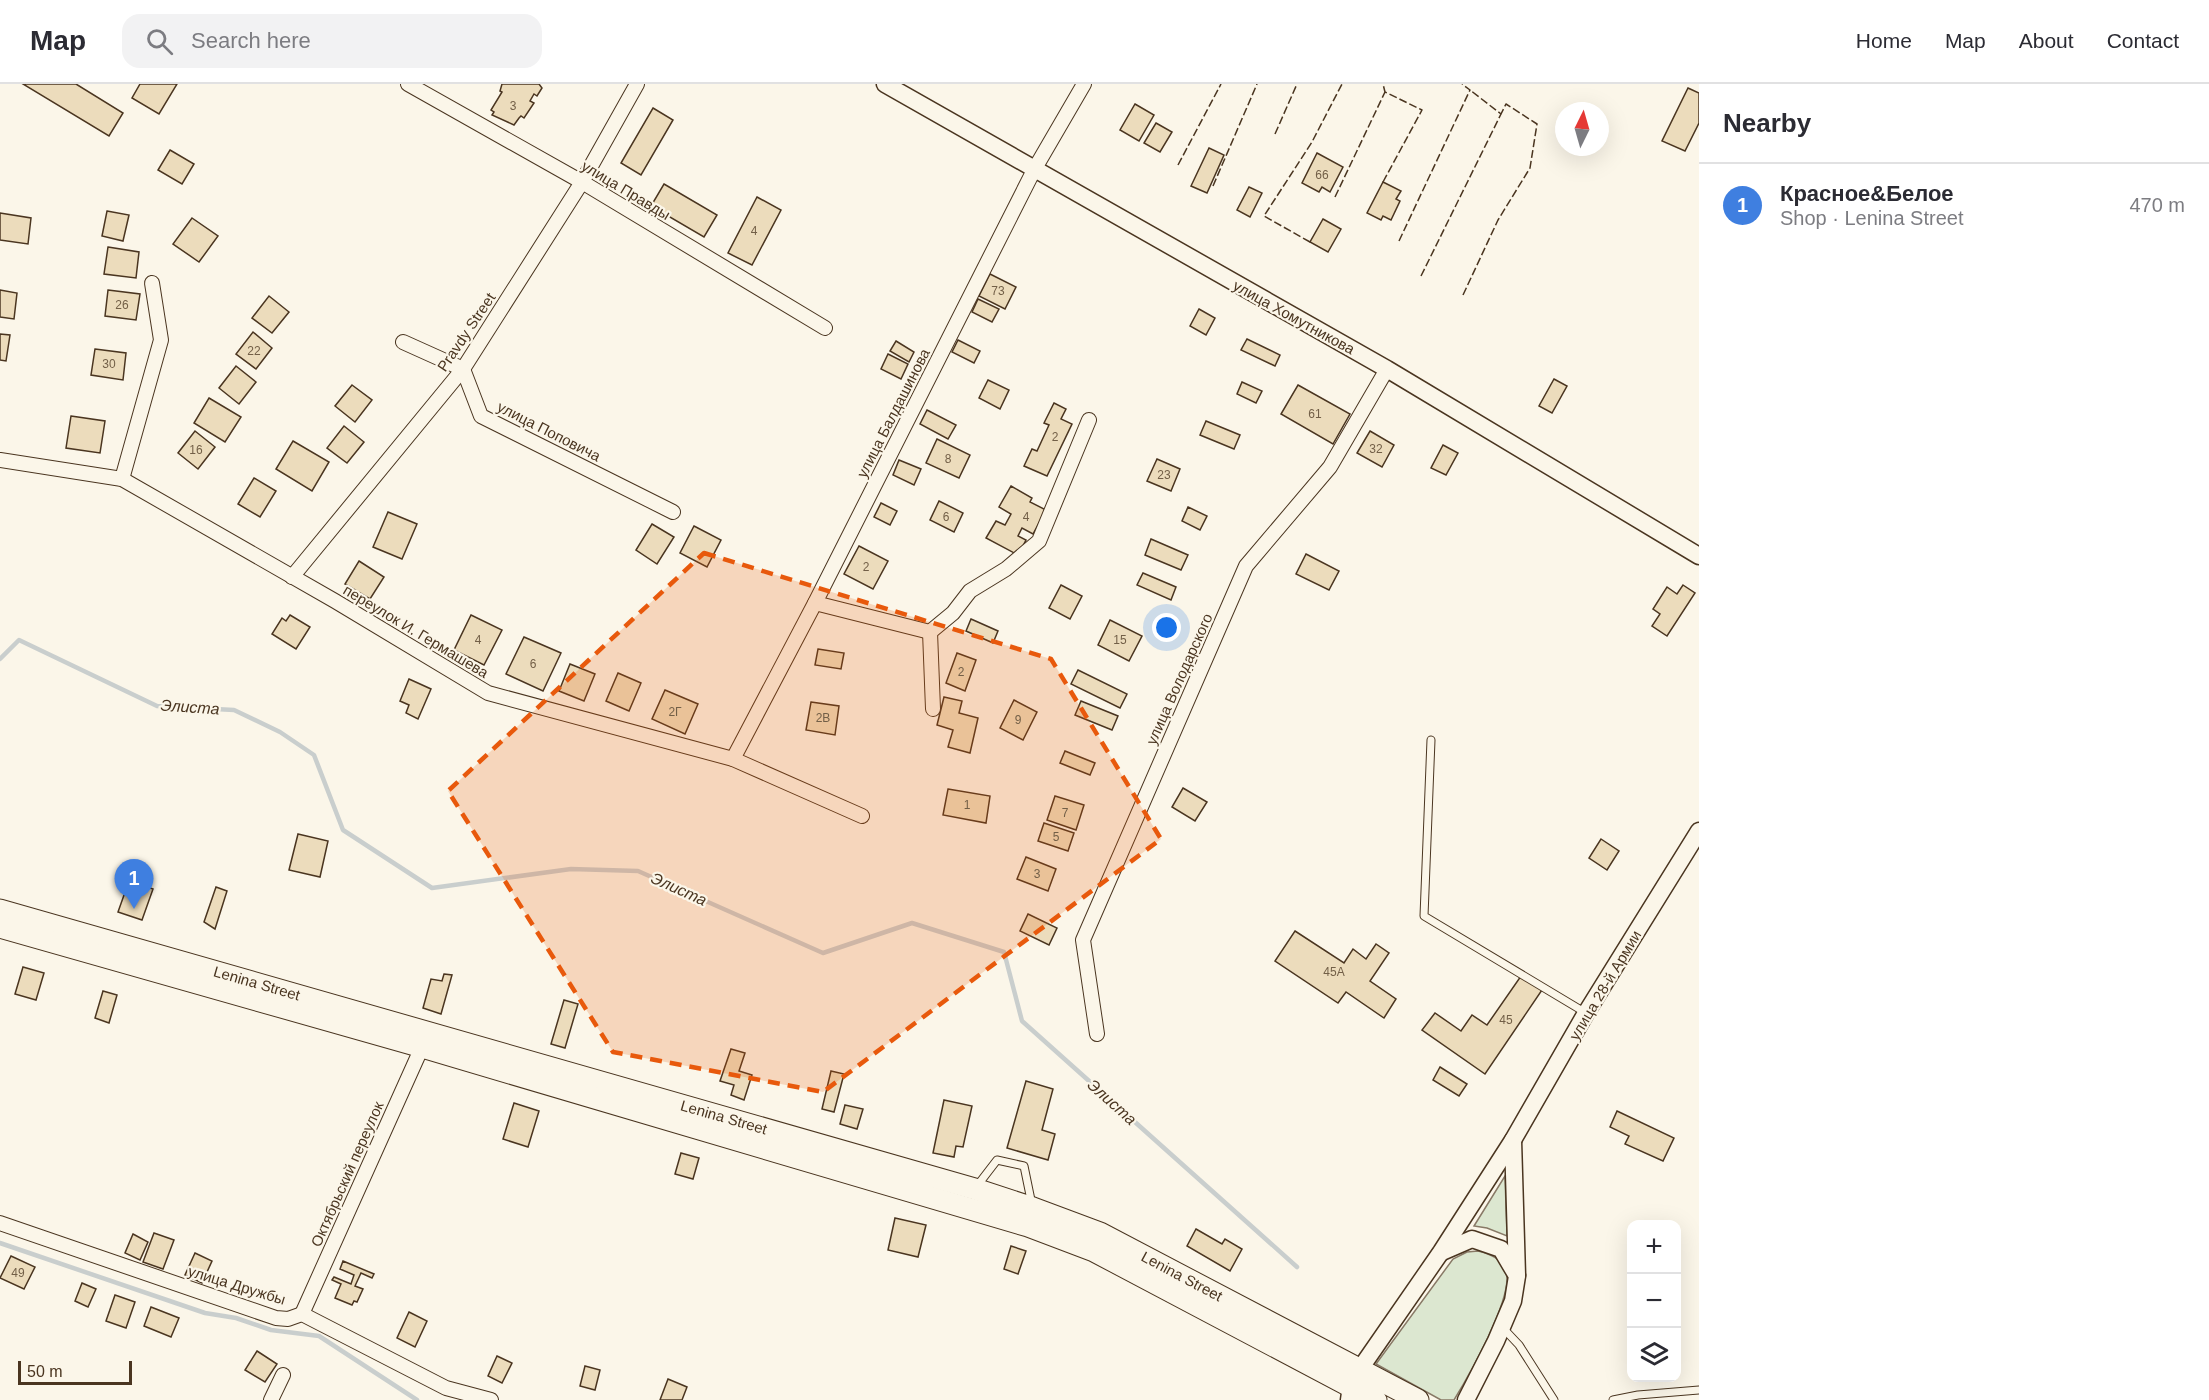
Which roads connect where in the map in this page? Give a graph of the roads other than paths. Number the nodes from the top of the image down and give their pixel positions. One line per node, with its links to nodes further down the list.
1 (408, 84): 6 (street, улица Правды)
2 (637, 84): 6 (street, Pravdy Street)
3 (885, 84): 5 (street, улица Хомутникова)
4 (1084, 84): 5 (street, улица Балдашинова)
5 (1034, 170): 11 (street, улица Хомутникова); 18 (street, улица Балдашинова)
6 (582, 182): 8 (street, улица Правды); 10 (street, Pravdy Street)
7 (152, 283): 14 (street)
8 (825, 328)
9 (404, 342): 10 (street)
10 (464, 369): 15 (street, улица Поповича); 17 (street, Pravdy Street)
11 (1387, 369): 16 (street, улица Хомутникова); 28 (street, улица Володарского)
12 (1089, 420): 19 (street)
13 (0, 460): 14 (street, переулок И. Гермашева)
14 (122, 479): 17 (street, переулок И. Гермашева)
15 (673, 512)
16 (1699, 556)
17 (292, 577): 22 (street, переулок И. Гермашева)
18 (815, 603): 19 (street); 22 (street, улица Балдашинова)
19 (930, 632): 20 (street)
20 (933, 709)
21 (1431, 740): 27 (lane)
22 (733, 759): 23 (street, переулок И. Гермашева)
23 (862, 816)
24 (1699, 831): 27 (street, улица 28-й Армии)
25 (0, 910): 31 (main road, Lenina Street)
26 (0, 927): 29 (main road, Lenina Street)
27 (1586, 1013): 30 (street, улица 28-й Армии)
28 (1097, 1034)
29 (422, 1047): 36 (street, Октябрьский переулок); 39 (main road, Lenina Street)
30 (1513, 1140): 34 (street, улица 28-й Армии); 35 (street)
31 (975, 1189): 32 (main road, Lenina Street); 32 (lane)
32 (1033, 1208): 39 (main road, Lenina Street)
33 (0, 1223): 36 (street, улица Дружбы)
34 (1441, 1252): 35 (street); 39 (street, улица 28-й Армии)
35 (1517, 1276): 37 (street)
36 (302, 1314): 42 (street, улица Дружбы)
37 (1502, 1327): 45 (street); 46 (lane)
38 (283, 1375): 41 (street)
39 (1353, 1385): 43 (main road, Lenina Street); 44 (main road, Lenina Street)
40 (1699, 1390): 47 (lane)
41 (271, 1400)
42 (491, 1400)
43 (1376, 1400)
44 (1418, 1400)
45 (1466, 1400)
46 (1554, 1400)
47 (1613, 1400)

